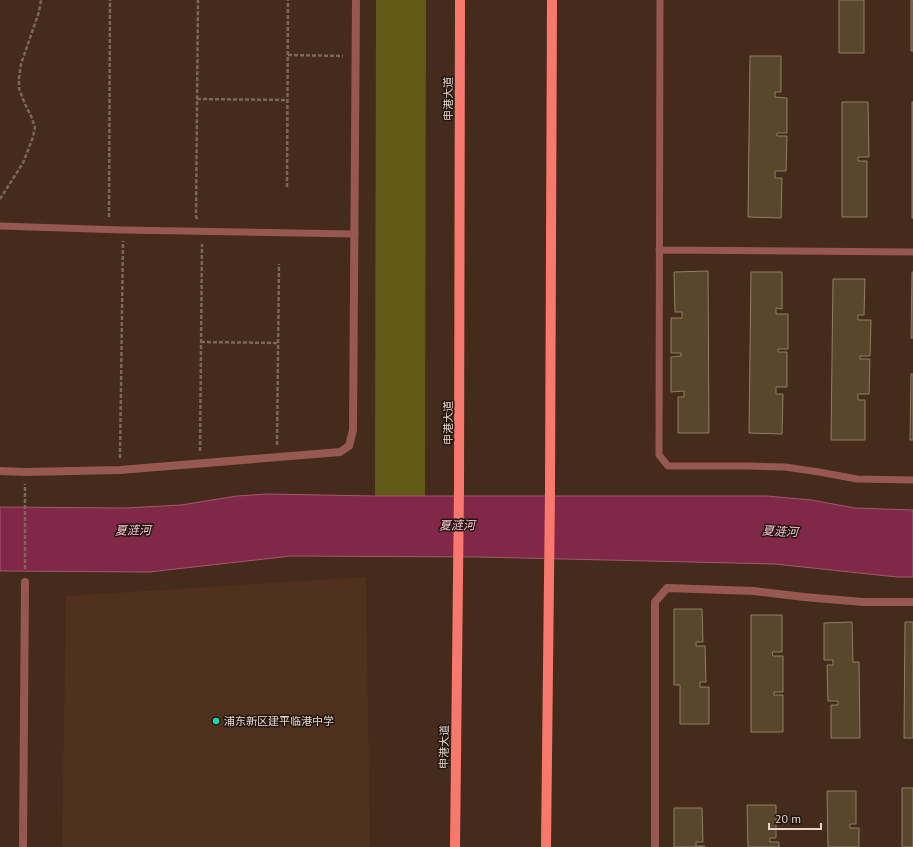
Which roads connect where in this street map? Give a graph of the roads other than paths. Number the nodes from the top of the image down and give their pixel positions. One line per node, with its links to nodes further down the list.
1 (356, 0): 6 (street)
2 (460, 0): 14 (main road, 申港大道)
3 (552, 0): 15 (main road)
4 (660, 0): 7 (lane)
5 (0, 226): 6 (lane)
6 (355, 234): 9 (street)
7 (659, 250): 8 (lane); 10 (lane)
8 (913, 252)
9 (0, 471)
10 (913, 480)
11 (25, 582): 13 (street)
12 (913, 602): 16 (street)
13 (23, 847)
14 (455, 847)
15 (546, 847)
16 (655, 847)

